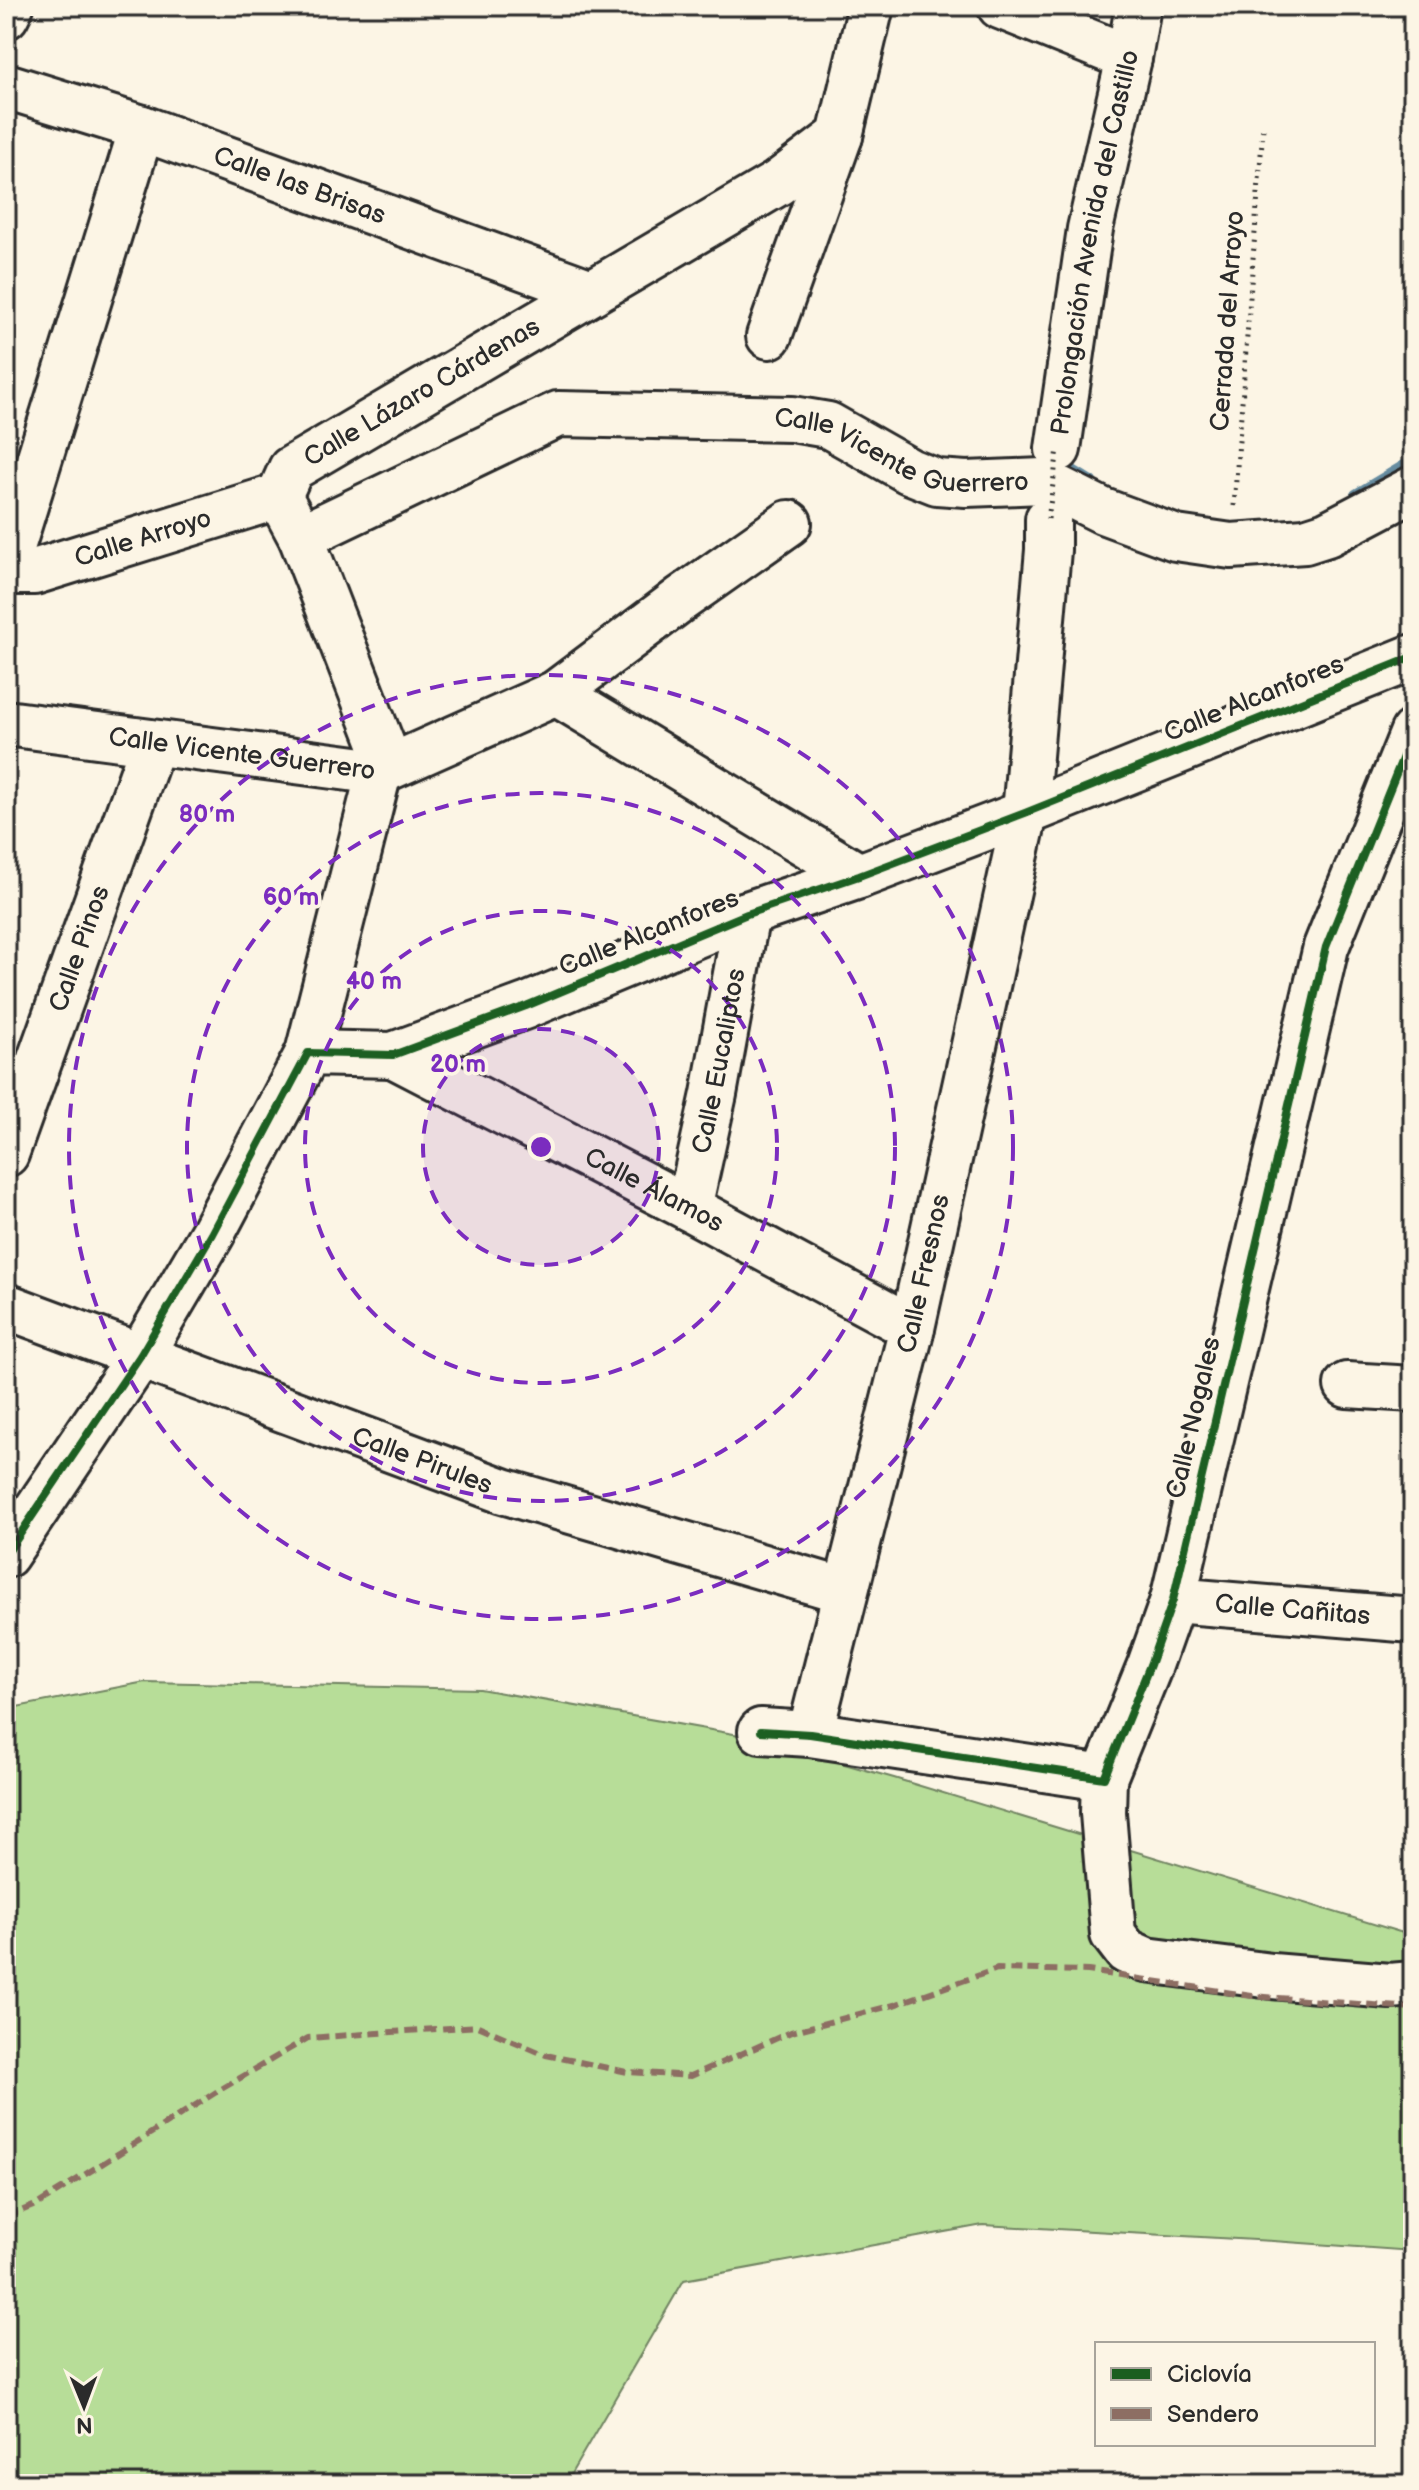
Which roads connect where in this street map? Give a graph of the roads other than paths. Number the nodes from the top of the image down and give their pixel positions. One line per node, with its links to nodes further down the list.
1 (11, 6): 5 (street)
2 (871, 6): 9 (street)
3 (1000, 6): 6 (street)
4 (1138, 6): 6 (street, Prolongación Avenida del Castillo)
5 (6, 16)
6 (1129, 58): 12 (street, Prolongación Avenida del Castillo)
7 (6, 86): 8 (street, Calle las Brisas)
8 (142, 128): 10 (street, Calle las Brisas); 18 (street)
9 (840, 136): 10 (street, Calle Lázaro Cárdenas); 11 (street)
10 (591, 292): 14 (street, Calle Lázaro Cárdenas)
11 (769, 336)
12 (1058, 449)
13 (1413, 489): 17 (street, Calle Vicente Guerrero)
14 (279, 496): 17 (street); 18 (street, Calle Arroyo)
15 (1048, 519): 25 (street)
16 (789, 523): 20 (street, Calle Vicente Guerrero)
17 (301, 537): 24 (street)
18 (6, 569)
19 (1413, 657): 25 (street, Calle Alcanfores)
20 (556, 693): 24 (street, Calle Vicente Guerrero); 26 (street)
21 (6, 723): 23 (street, Calle Vicente Guerrero)
22 (1413, 732): 39 (street, Calle Nogales)
23 (153, 744): 24 (street, Calle Vicente Guerrero); 30 (street, Calle Pinos)
24 (379, 772): 28 (street)
25 (1025, 813): 26 (street, Calle Alcanfores); 33 (street, Calle Fresnos)
26 (859, 876): 27 (street, Calle Alcanfores)
27 (747, 914): 29 (street, Calle Alcanfores); 31 (street, Calle Eucaliptos)
28 (308, 1053): 29 (street, Calle Alcanfores); 34 (street)
29 (393, 1055): 31 (street, Calle Álamos)
30 (6, 1154)
31 (689, 1208): 33 (street, Calle Álamos)
32 (6, 1306): 34 (street, Calle Pirules)
33 (912, 1328): 38 (street, Calle Fresnos)
34 (140, 1356): 37 (street); 38 (street, Calle Pirules)
35 (1347, 1385): 36 (street)
36 (1413, 1389)
37 (6, 1555)
38 (845, 1591): 42 (street, Calle Fresnos)
39 (1173, 1600): 40 (street, Calle Cañitas); 43 (street, Calle Nogales)
40 (1413, 1620)
41 (761, 1731): 42 (street)
42 (810, 1734): 43 (street)
43 (1104, 1778): 44 (street)
44 (1413, 1984)

